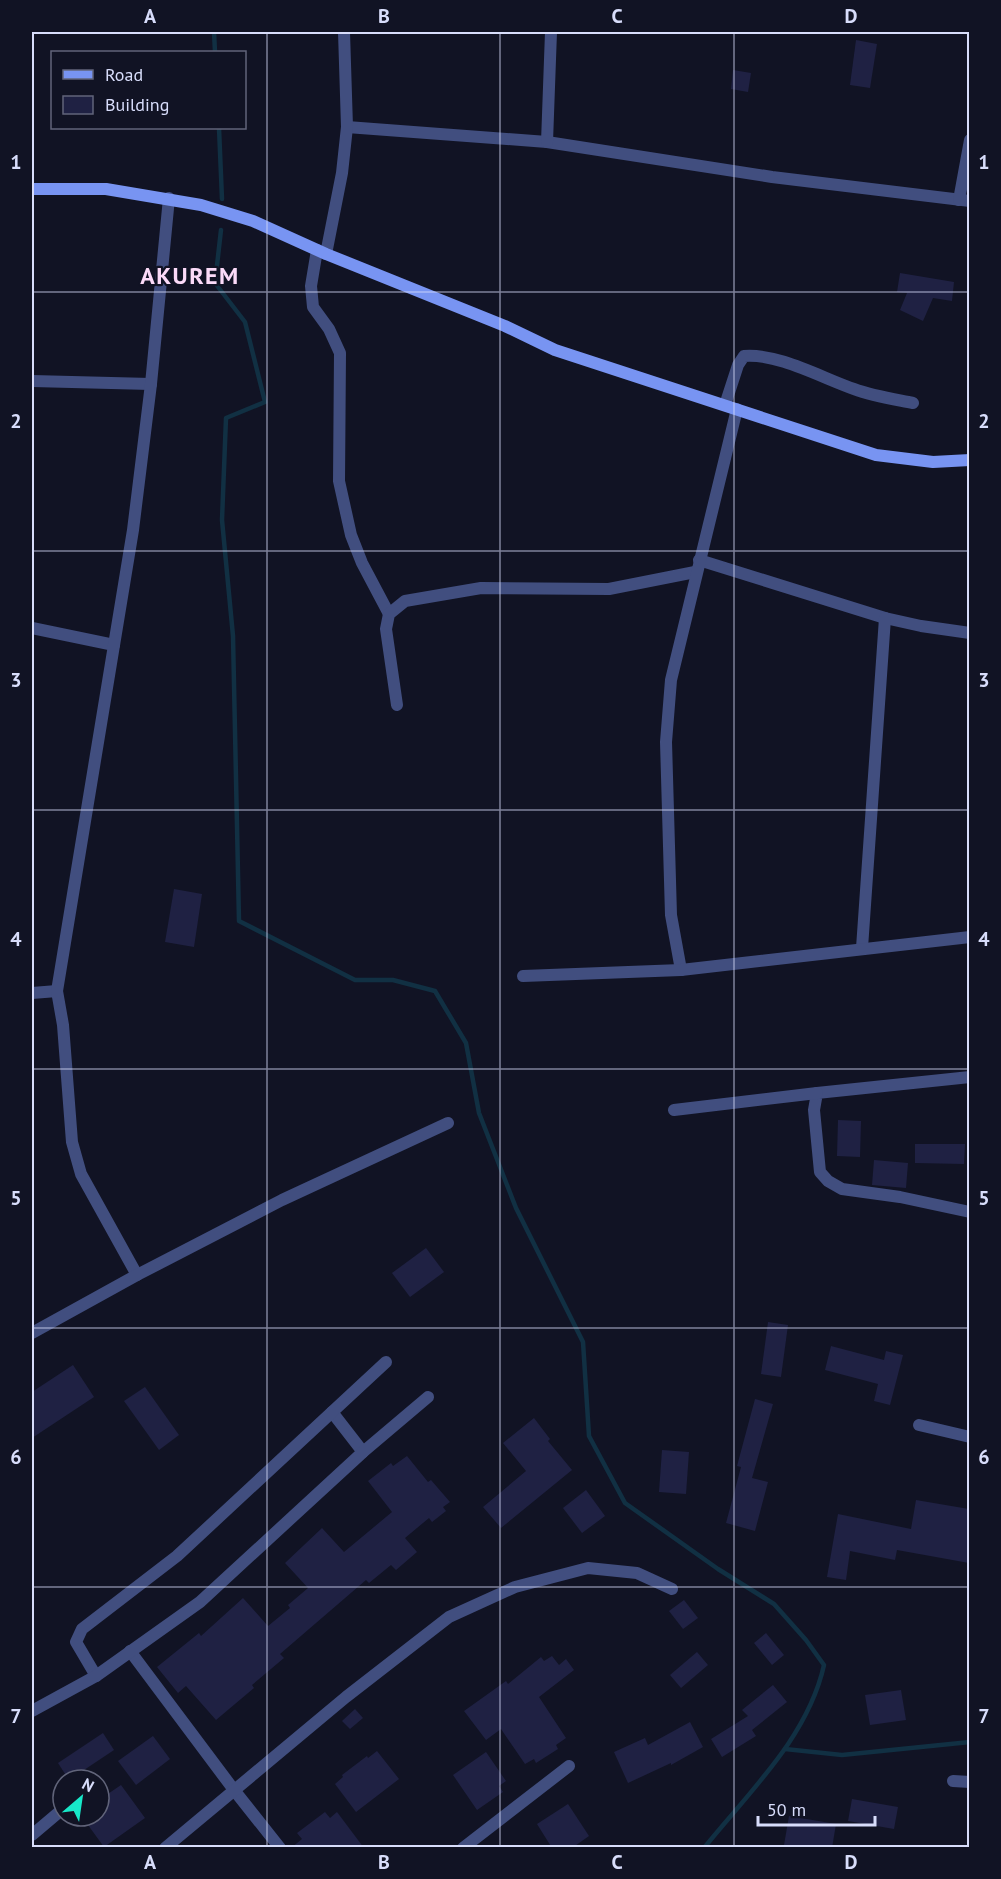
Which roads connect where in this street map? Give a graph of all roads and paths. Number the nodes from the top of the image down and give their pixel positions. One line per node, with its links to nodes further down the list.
1 (344, 32): 3 (street)
2 (551, 32): 5 (street)
3 (347, 127): 5 (street); 9 (street)
4 (969, 140): 8 (street)
5 (547, 142): 8 (street)
6 (32, 189): 7 (street)
7 (169, 198): 9 (street); 11 (street)
8 (964, 200)
9 (321, 252): 13 (street); 17 (street)
10 (32, 381): 11 (street)
11 (151, 384): 21 (street)
12 (913, 403): 13 (street)
13 (731, 407): 14 (street); 15 (street)
14 (969, 460)
15 (699, 560): 16 (street); 18 (street)
16 (695, 572): 17 (street); 25 (street)
17 (389, 614): 22 (street)
18 (885, 618): 20 (street); 24 (street)
19 (32, 628): 21 (street)
20 (969, 633)
21 (114, 645): 27 (street)
22 (396, 705)
23 (969, 937): 24 (street)
24 (862, 948): 25 (street)
25 (681, 970): 26 (street)
26 (523, 976)
27 (57, 991): 28 (street); 34 (street)
28 (32, 993)
29 (969, 1077): 30 (street)
30 (817, 1093): 31 (street); 33 (street)
31 (674, 1110)
32 (448, 1123): 34 (street)
33 (969, 1212)
34 (136, 1275): 35 (street)
35 (32, 1334)
36 (386, 1362): 38 (street)
37 (428, 1397): 41 (street)
38 (332, 1412): 41 (street); 44 (street)
39 (919, 1425): 40 (street)
40 (969, 1437)
41 (363, 1452): 43 (street)
42 (672, 1589): 49 (street)
43 (130, 1651): 44 (street); 49 (street)
44 (96, 1676): 45 (street)
45 (32, 1711)
46 (569, 1766): 54 (street)
47 (953, 1780): 48 (street)
48 (969, 1782)
49 (234, 1790): 52 (street); 53 (street)
50 (51, 1819): 51 (street)
51 (32, 1835)
52 (165, 1848)
53 (280, 1848)
54 (463, 1848)

